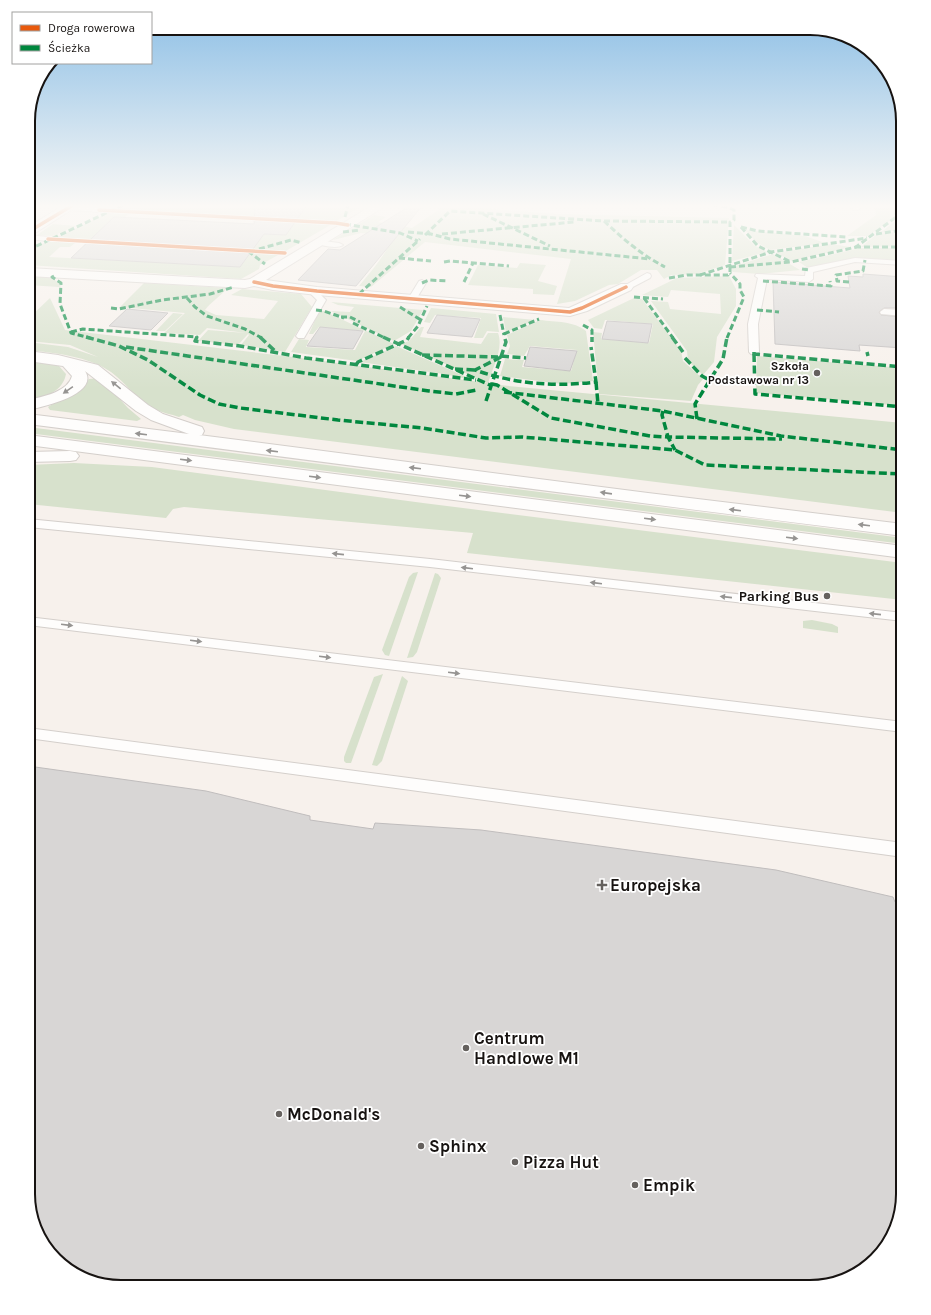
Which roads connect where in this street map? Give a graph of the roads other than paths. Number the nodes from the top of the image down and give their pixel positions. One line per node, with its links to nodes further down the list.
1 (279, 266): 5 (main road)
2 (826, 266): 13 (lane)
3 (35, 272): 5 (main road)
4 (646, 276): 7 (lane)
5 (254, 282): 8 (main road)
6 (422, 283): 9 (lane)
7 (626, 287): 9 (main road)
8 (317, 291): 9 (main road); 12 (lane)
9 (412, 299)
10 (884, 312): 11 (lane)
11 (896, 313)
12 (301, 336)
13 (754, 352)
14 (35, 357): 15 (main road)
15 (68, 362): 16 (main road, one-way to 16); 19 (main road, one-way to 15)
16 (35, 404)
17 (35, 420): 19 (main road, one-way to 17)
18 (35, 441): 20 (main road)
19 (221, 444): 23 (main road, one-way to 19)
20 (147, 455): 21 (main road); 24 (main road, one-way to 24)
21 (35, 457)
22 (35, 524): 25 (lane, one-way to 22)
23 (896, 529)
24 (896, 551)
25 (896, 616)
26 (35, 622): 27 (lane, one-way to 27)
27 (896, 726)
28 (35, 733): 29 (lane)
29 (896, 849)

